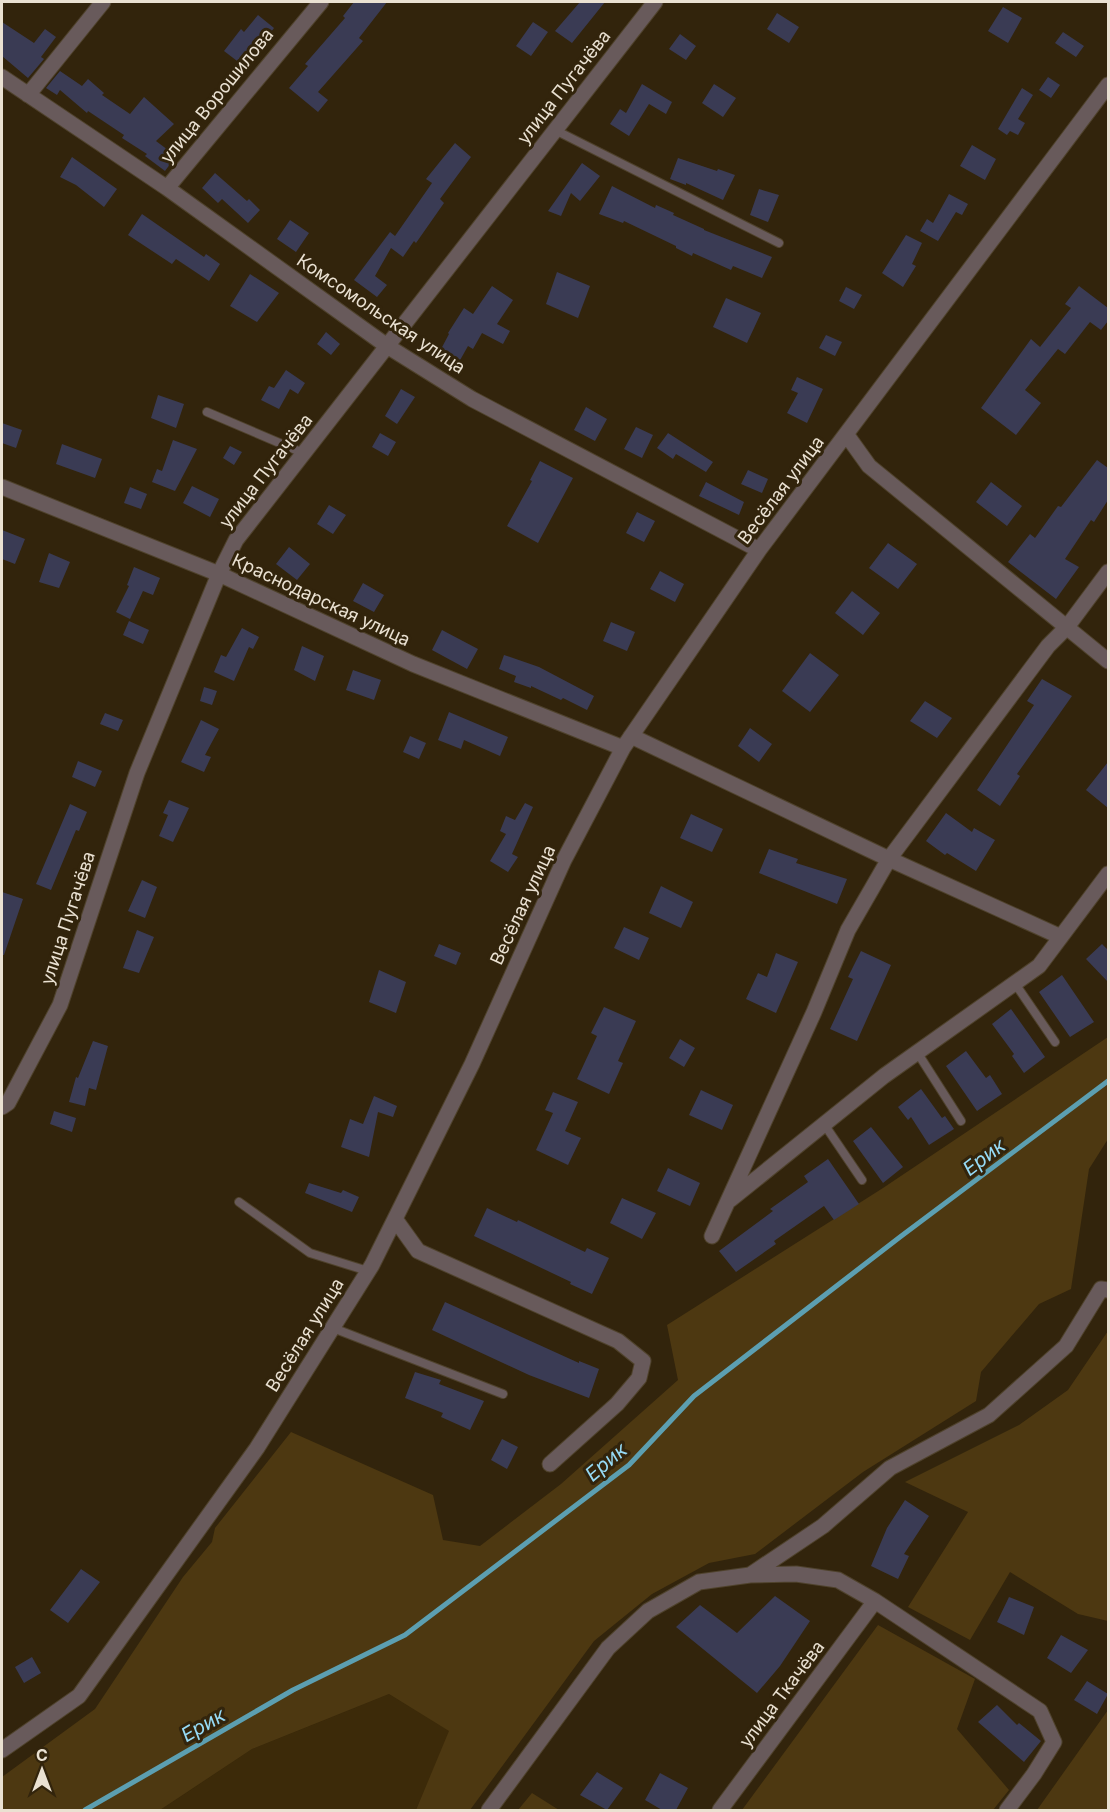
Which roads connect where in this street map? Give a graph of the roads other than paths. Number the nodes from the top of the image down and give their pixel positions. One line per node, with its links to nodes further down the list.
1 (103, 2): 6 (street)
2 (321, 2): 8 (street, улица Ворошилова)
3 (655, 2): 7 (street, улица Пугачёва)
4 (2, 77): 6 (street, Комсомольская улица)
5 (1108, 85): 12 (street, Весёлая улица)
6 (28, 95): 8 (street, Комсомольская улица)
7 (555, 130): 9 (lane); 10 (street, улица Пугачёва)
8 (167, 188): 10 (street, Комсомольская улица)
9 (779, 243)
10 (387, 346): 13 (street, улица Пугачёва); 15 (street, Комсомольская улица)
11 (207, 412): 13 (lane)
12 (846, 434): 15 (street, Весёлая улица); 18 (street)
13 (303, 453): 17 (street, улица Пугачёва)
14 (2, 487): 17 (street, Краснодарская улица)
15 (759, 550): 20 (street, Весёлая улица)
16 (1108, 572): 18 (street)
17 (219, 574): 20 (street, Краснодарская улица); 27 (street, улица Пугачёва)
18 (1067, 627): 19 (street); 21 (street)
19 (1108, 661)
20 (627, 742): 21 (street, Краснодарская улица); 33 (street, Весёлая улица)
21 (889, 859): 23 (street, Краснодарская улица); 32 (street)
22 (1108, 874): 23 (street)
23 (1061, 937): 24 (street)
24 (1014, 982): 25 (lane); 26 (street)
25 (1056, 1042)
26 (917, 1052): 28 (lane); 29 (street)
27 (5, 1105)
28 (961, 1121)
29 (824, 1124): 30 (lane); 32 (street)
30 (862, 1180)
31 (238, 1202): 35 (lane)
32 (728, 1202): 34 (street)
33 (395, 1219): 35 (street, Весёлая улица); 39 (street)
34 (712, 1236)
35 (369, 1271): 37 (street, Весёлая улица)
36 (1108, 1290): 40 (street)
37 (333, 1328): 38 (lane); 42 (street, Весёлая улица)
38 (503, 1394)
39 (550, 1464)
40 (750, 1575): 41 (street); 43 (street)
41 (875, 1601): 44 (street, улица Ткачёва); 45 (street)
42 (2, 1750)
43 (489, 1810)
44 (720, 1810)
45 (1006, 1810)

